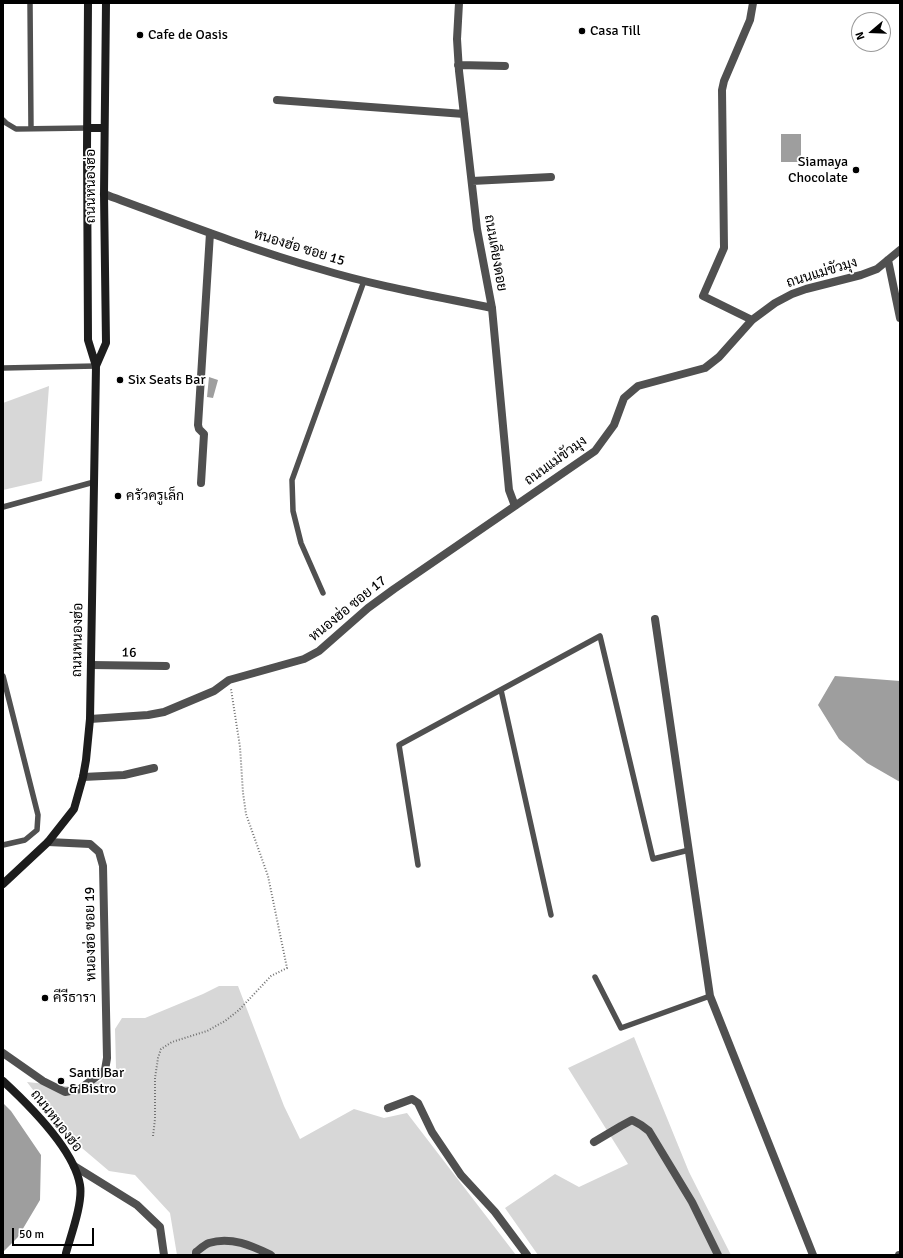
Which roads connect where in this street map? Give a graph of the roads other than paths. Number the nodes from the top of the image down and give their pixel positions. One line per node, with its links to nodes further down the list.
1 (30, 3): 13 (lane)
2 (88, 3): 11 (street, ถนนหนองฮ่อ)
3 (106, 3): 12 (street, ถนนหนองฮ่อ)
4 (459, 3): 6 (street, ถนนเคียงดอย)
5 (753, 3): 23 (street)
6 (458, 65): 7 (street); 9 (street, ถนนเคียงดอย)
7 (505, 66)
8 (277, 100): 9 (street)
9 (464, 114): 15 (street, ถนนเคียงดอย)
10 (3, 120): 13 (lane)
11 (87, 128): 12 (street); 13 (lane); 24 (street, ถนนหนองฮ่อ)
12 (104, 128): 16 (street, ถนนหนองฮ่อ)
13 (31, 129)
14 (551, 177): 15 (street)
15 (472, 181): 21 (street, ถนนเคียงดอย)
16 (104, 194): 17 (street, หนองฮ่อ ซอย 15); 24 (street, ถนนหนองฮ่อ)
17 (210, 233): 20 (street, หนองฮ่อ ซอย 15); 27 (street)
18 (900, 250): 19 (street, ถนนแม่ขัวมุง)
19 (888, 260): 22 (street); 23 (street, ถนนแม่ขัวมุง)
20 (364, 281): 21 (street, หนองฮ่อ ซอย 15); 30 (lane)
21 (492, 308): 28 (street, ถนนเคียงดอย)
22 (900, 318)
23 (752, 320): 28 (street, ถนนแม่ขัวมุง)
24 (96, 366): 25 (lane); 26 (street, ถนนหนองฮ่อ)
25 (3, 368)
26 (94, 482): 29 (lane); 32 (street, ถนนหนองฮ่อ)
27 (201, 483)
28 (515, 506): 36 (street, หนองฮ่อ ซอย 17)
29 (3, 507)
30 (323, 593)
31 (655, 619): 41 (street)
32 (91, 665): 33 (street, 16); 36 (street, ถนนหนองฮ่อ)
33 (166, 666)
34 (3, 676): 40 (lane)
35 (501, 690): 41 (lane); 42 (lane); 44 (lane)
36 (90, 719): 38 (street, ถนนหนองฮ่อ)
37 (154, 768): 38 (street)
38 (83, 777): 39 (street, ถนนหนองฮ่อ)
39 (48, 842): 43 (street, ถนนหนองฮ่อ); 47 (street, หนองฮ่อ ซอย 19)
40 (3, 846)
41 (689, 850): 46 (street)
42 (418, 865)
43 (3, 884)
44 (551, 915)
45 (595, 977): 46 (lane)
46 (710, 996): 58 (street)
47 (3, 1053)
48 (3, 1081): 51 (street, ถนนหนองฮ่อ)
49 (388, 1108): 56 (street)
50 (594, 1142): 57 (street)
51 (74, 1166): 52 (street, ถนนหนองฮ่อ); 53 (street)
52 (66, 1254)
53 (164, 1255)
54 (196, 1255): 55 (street)
55 (271, 1255)
56 (527, 1255)
57 (718, 1255)
58 (813, 1255)

